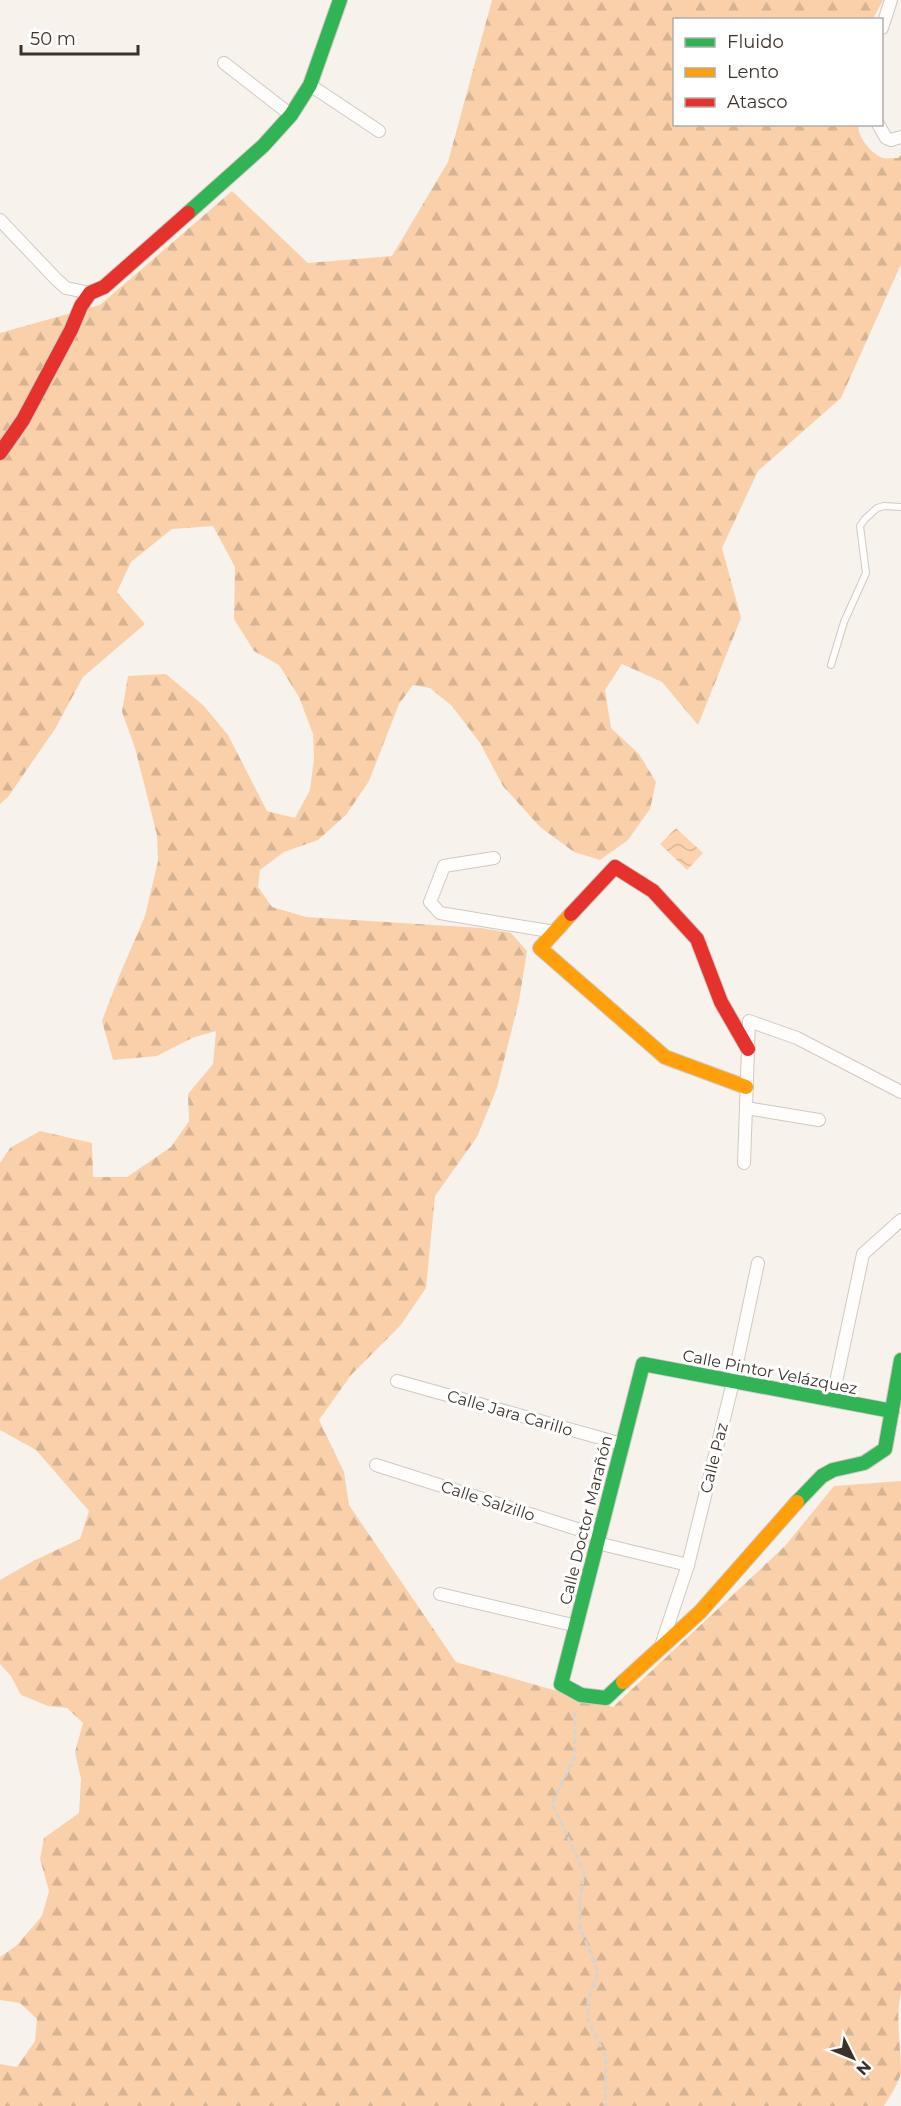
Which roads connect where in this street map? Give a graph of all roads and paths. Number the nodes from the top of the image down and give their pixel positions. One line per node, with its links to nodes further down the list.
1 (340, 0): 5 (street)
2 (891, 0): 3 (street)
3 (883, 25)
4 (224, 63): 6 (street)
5 (309, 85): 6 (street); 8 (street)
6 (291, 115): 11 (street)
7 (879, 126): 9 (street)
8 (379, 131)
9 (901, 137)
10 (0, 220): 11 (street)
11 (90, 293): 12 (street)
12 (0, 453)
13 (901, 507): 14 (lane)
14 (831, 665)
15 (494, 858): 16 (street)
16 (555, 932): 17 (street); 18 (street)
17 (748, 1049): 18 (street); 19 (street)
18 (746, 1087): 20 (street)
19 (900, 1087)
20 (746, 1108): 21 (street); 22 (street)
21 (819, 1120)
22 (744, 1163)
23 (901, 1220): 29 (street)
24 (758, 1263): 28 (street, Calle Paz)
25 (901, 1360): 30 (street)
26 (643, 1364): 28 (street, Calle Pintor Velázquez); 31 (street, Calle Doctor Marañón)
27 (397, 1381): 31 (street, Calle Jara Carillo)
28 (733, 1382): 29 (street, Calle Pintor Velázquez); 34 (street, Calle Paz)
29 (832, 1401): 30 (street, Calle Pintor Velázquez)
30 (892, 1411): 37 (street)
31 (622, 1444): 33 (street, Calle Doctor Marañón)
32 (376, 1465): 33 (street, Calle Salzillo)
33 (598, 1539): 34 (street, Calle Salzillo); 36 (street, Calle Doctor Marañón)
34 (688, 1565): 37 (street, Calle Paz)
35 (440, 1594): 36 (street)
36 (577, 1626): 38 (street, Calle Doctor Marañón)
37 (660, 1650): 38 (street)
38 (581, 1695): 39 (path)
39 (605, 2106)

